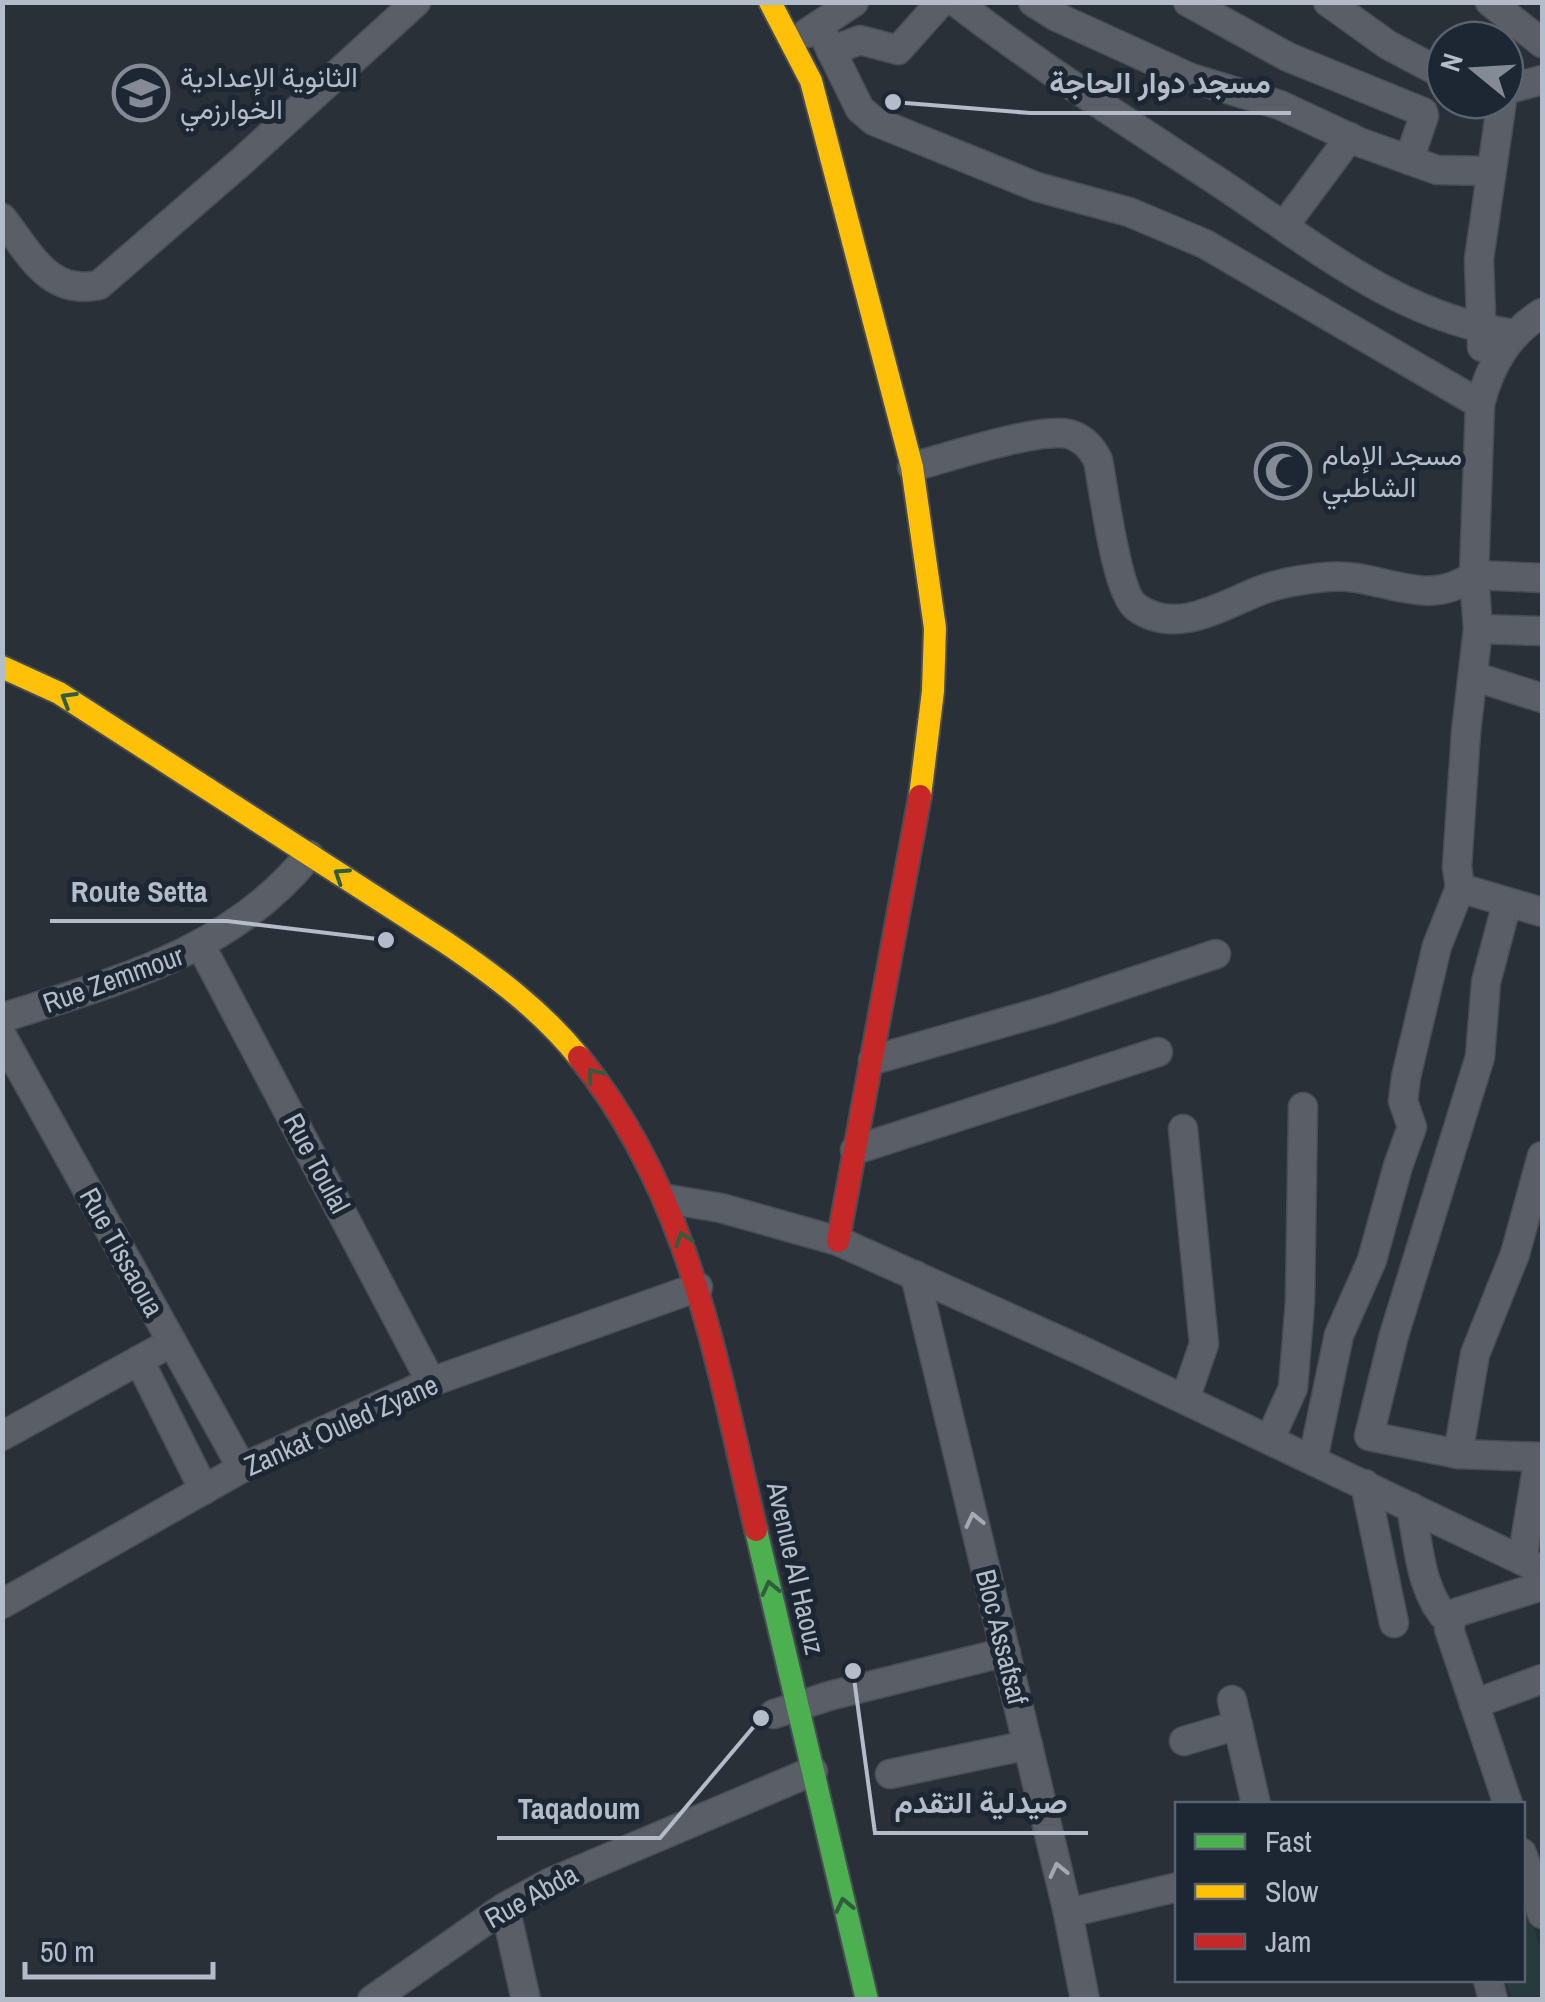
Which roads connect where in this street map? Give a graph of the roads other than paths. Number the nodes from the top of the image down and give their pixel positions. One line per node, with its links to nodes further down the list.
1 (416, 2): 18 (street)
2 (770, 2): 11 (main road)
3 (854, 2): 10 (street)
4 (941, 2): 10 (street)
5 (956, 2): 19 (street)
6 (1034, 2): 15 (street)
7 (1188, 2): 16 (street)
8 (1328, 2): 13 (street)
9 (1490, 2): 12 (street)
10 (825, 38): 11 (street); 23 (street)
11 (792, 40): 24 (main road)
12 (1542, 44)
13 (1425, 64)
14 (1499, 120): 17 (street)
15 (1350, 137): 16 (street); 19 (street)
16 (1409, 160): 17 (street)
17 (1490, 171): 21 (street)
18 (2, 218)
19 (1284, 226): 21 (street)
20 (1542, 313): 22 (street)
21 (1481, 330): 22 (street); 23 (street)
22 (1515, 334): 23 (street)
23 (1483, 393): 25 (street)
24 (912, 467): 25 (street); 42 (main road)
25 (1474, 575): 26 (street); 27 (street)
26 (1542, 578)
27 (1478, 629): 28 (street); 30 (street)
28 (1542, 631)
29 (2, 667): 33 (main road, one-way to 29)
30 (1474, 676): 31 (street); 34 (street)
31 (1542, 698)
32 (100, 747): 33 (main road)
33 (303, 864): 37 (street, Rue Zemmour); 47 (main road)
34 (1460, 888): 35 (street); 61 (street)
35 (1507, 904): 36 (street); 59 (street)
36 (1542, 912)
37 (201, 946): 39 (street, Rue Zemmour); 55 (street, Rue Toulal)
38 (1216, 954): 42 (street)
39 (2, 1018)
40 (2, 1036): 53 (street, Rue Tissaoua)
41 (1158, 1052): 45 (street)
42 (873, 1060): 45 (main road)
43 (1303, 1107): 58 (street)
44 (1183, 1130): 56 (street)
45 (855, 1150): 49 (main road)
46 (1542, 1156): 59 (street)
47 (638, 1162): 48 (main road, Avenue Al Haouz); 51 (main road, Avenue Al Haouz)
48 (668, 1199): 49 (street); 51 (main road, Avenue Al Haouz, one-way to 48)
49 (838, 1241): 50 (street)
50 (915, 1275): 56 (street); 71 (street, Bloc Assafsaf, one-way to 50)
51 (686, 1291): 52 (main road, Avenue Al Haouz); 55 (street, Zankat Ouled Zyane); 74 (main road, Avenue Al Haouz, one-way to 51)
52 (684, 1328)
53 (172, 1342): 54 (street); 62 (street, Rue Tissaoua)
54 (139, 1360): 57 (street); 64 (street)
55 (431, 1382): 62 (street, Zankat Ouled Zyane)
56 (1185, 1399): 58 (street)
57 (2, 1436)
58 (1270, 1439): 61 (street)
59 (1458, 1454): 60 (street)
60 (1541, 1457): 66 (street)
61 (1313, 1459): 63 (street)
62 (242, 1468): 64 (street, Zankat Ouled Zyane)
63 (1364, 1484): 65 (street); 70 (street)
64 (204, 1490): 68 (street, Zankat Ouled Zyane)
65 (1411, 1507): 66 (street); 69 (street)
66 (1532, 1565)
67 (1542, 1586): 69 (street)
68 (2, 1604)
69 (1450, 1622): 73 (street)
70 (1394, 1623)
71 (1006, 1652): 74 (street); 76 (street, Bloc Assafsaf)
72 (1542, 1679): 73 (street)
73 (1474, 1704): 80 (street)
74 (780, 1712): 78 (main road, Avenue Al Haouz)
75 (1184, 1741): 79 (street)
76 (1028, 1746): 77 (street); 84 (street, Bloc Assafsaf, one-way to 76)
77 (890, 1774)
78 (795, 1779): 83 (street, Rue Abda); 88 (main road, Avenue Al Haouz, one-way to 78)
79 (1256, 1802)
80 (1507, 1802)
81 (1525, 1862): 85 (street)
82 (1175, 1888): 84 (street)
83 (505, 1907): 86 (street, Rue Abda); 87 (street)
84 (1068, 1913): 89 (street, Bloc Assafsaf)
85 (1542, 1914)
86 (372, 2000)
87 (526, 2000)
88 (867, 2000)
89 (1085, 2000)

